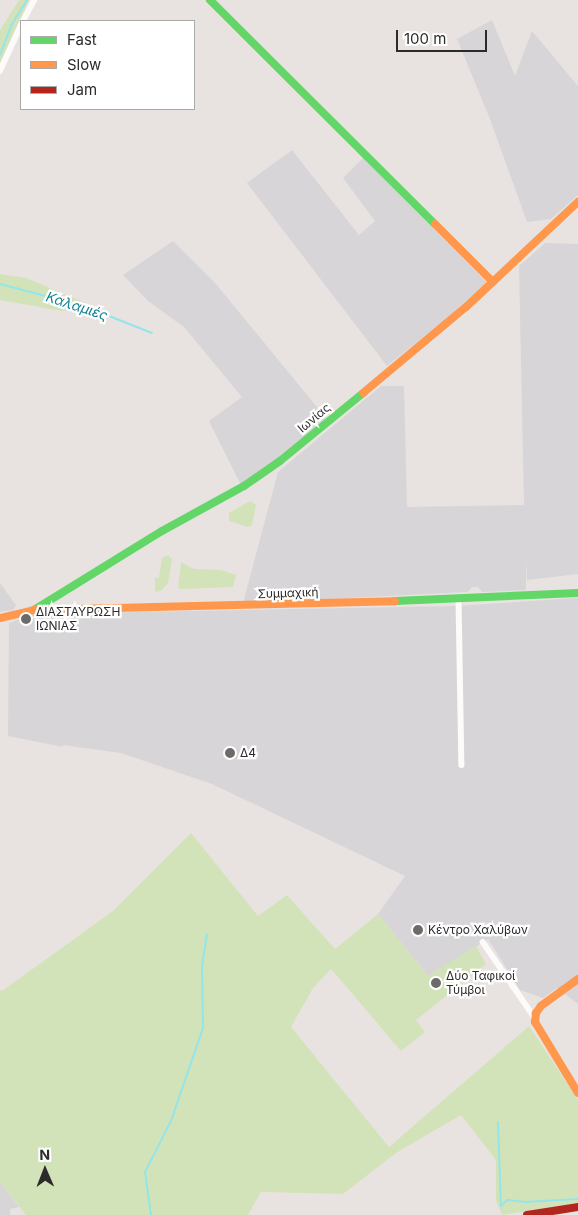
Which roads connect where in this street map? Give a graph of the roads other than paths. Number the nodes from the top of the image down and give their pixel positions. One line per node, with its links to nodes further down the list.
1 (34, 0): 3 (street)
2 (210, 0): 7 (street)
3 (24, 20)
4 (20, 27): 5 (street)
5 (0, 71)
6 (578, 202): 7 (street, Ιωνίας)
7 (493, 282): 9 (street, Ιωνίας)
8 (578, 593): 10 (street, Συμμαχική)
9 (52, 599): 11 (street, Ιωνίας); 12 (street)
10 (459, 600): 12 (street, Συμμαχική); 14 (street)
11 (34, 610): 12 (street, Συμμαχική); 13 (street, Συμμαχική)
12 (53, 611)
13 (0, 618)
14 (462, 765)
15 (483, 942): 17 (street)
16 (578, 979): 17 (street)
17 (535, 1018): 18 (street)
18 (578, 1093)
19 (578, 1208): 20 (street)
20 (527, 1215)

